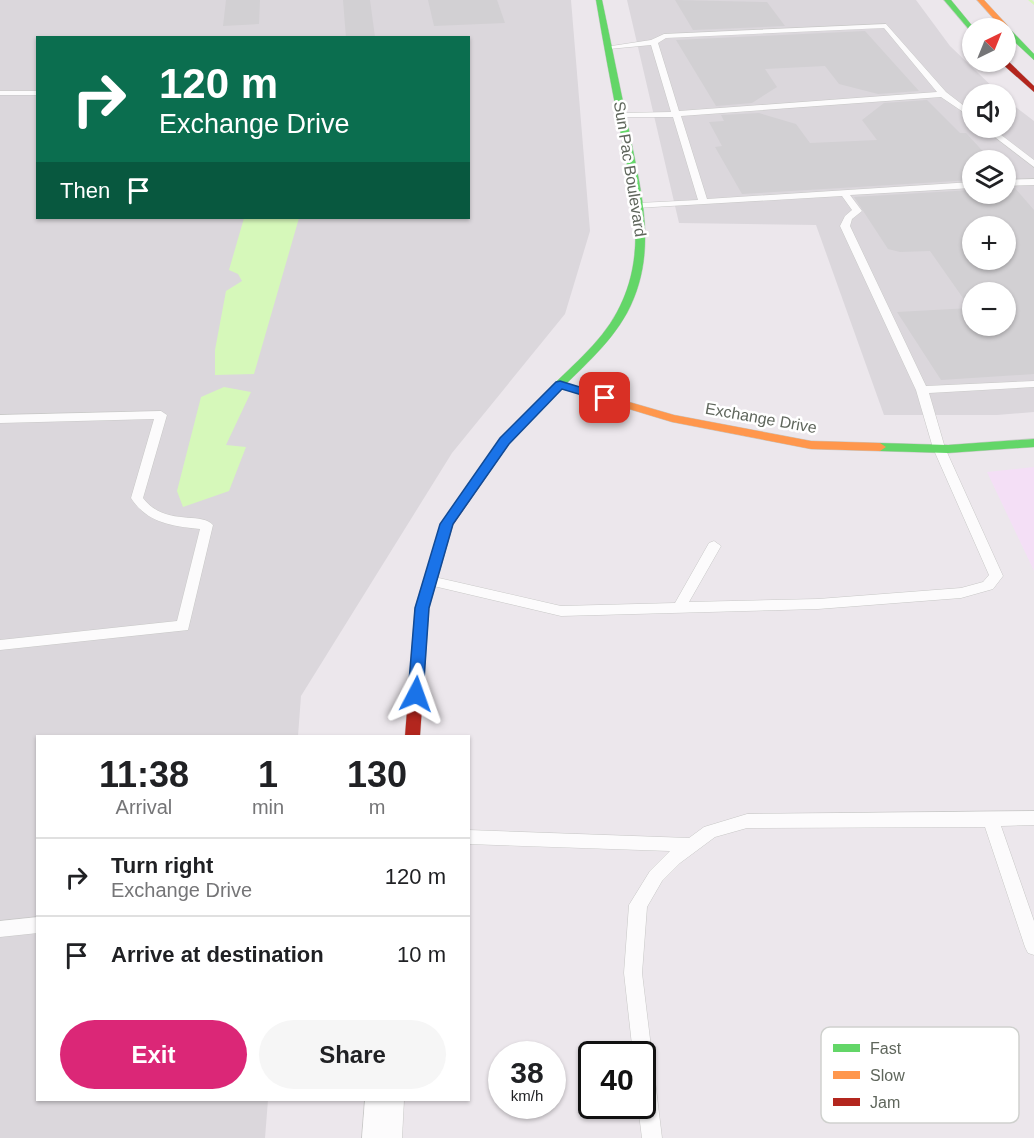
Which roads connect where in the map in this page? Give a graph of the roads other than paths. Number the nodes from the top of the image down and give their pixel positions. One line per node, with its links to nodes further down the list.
1 (599, 0): 8 (street, Sun Pac Boulevard)
2 (947, 0): 5 (street)
3 (980, 0): 4 (street)
4 (996, 18)
5 (962, 19)
6 (1016, 40): 9 (street)
7 (654, 41): 8 (lane); 14 (lane); 16 (lane)
8 (609, 46): 17 (street, Sun Pac Boulevard)
9 (1034, 58)
10 (1015, 72): 11 (street)
11 (1034, 90)
12 (0, 93): 13 (lane)
13 (36, 93)
14 (943, 94): 15 (lane); 16 (lane)
15 (962, 108)
16 (675, 114): 17 (lane); 24 (lane)
17 (622, 116): 25 (street, Sun Pac Boulevard)
18 (1000, 138): 19 (lane)
19 (1034, 164)
20 (1034, 182): 21 (lane)
21 (1016, 183)
22 (962, 186): 23 (lane)
23 (844, 193): 24 (lane); 28 (lane)
24 (704, 202): 25 (lane)
25 (639, 206): 27 (street, Sun Pac Boulevard)
26 (1034, 384): 28 (lane)
27 (560, 385): 31 (street, Exchange Drive); 33 (street, Sun Pac Boulevard)
28 (922, 390): 31 (lane)
29 (0, 419): 35 (lane)
30 (1034, 443): 31 (street, Exchange Drive)
31 (939, 448): 34 (lane)
32 (714, 546): 34 (lane)
33 (430, 581): 34 (lane); 36 (street, Sun Pac Boulevard)
34 (680, 607)
35 (0, 645)
36 (412, 735)
37 (1034, 818): 38 (lane)
38 (991, 820): 40 (lane); 43 (lane)
39 (470, 837): 40 (lane)
40 (691, 845): 46 (lane)
41 (36, 925): 42 (lane)
42 (0, 929)
43 (1034, 947)
44 (385, 1101): 45 (street)
45 (382, 1138)
46 (652, 1138)

